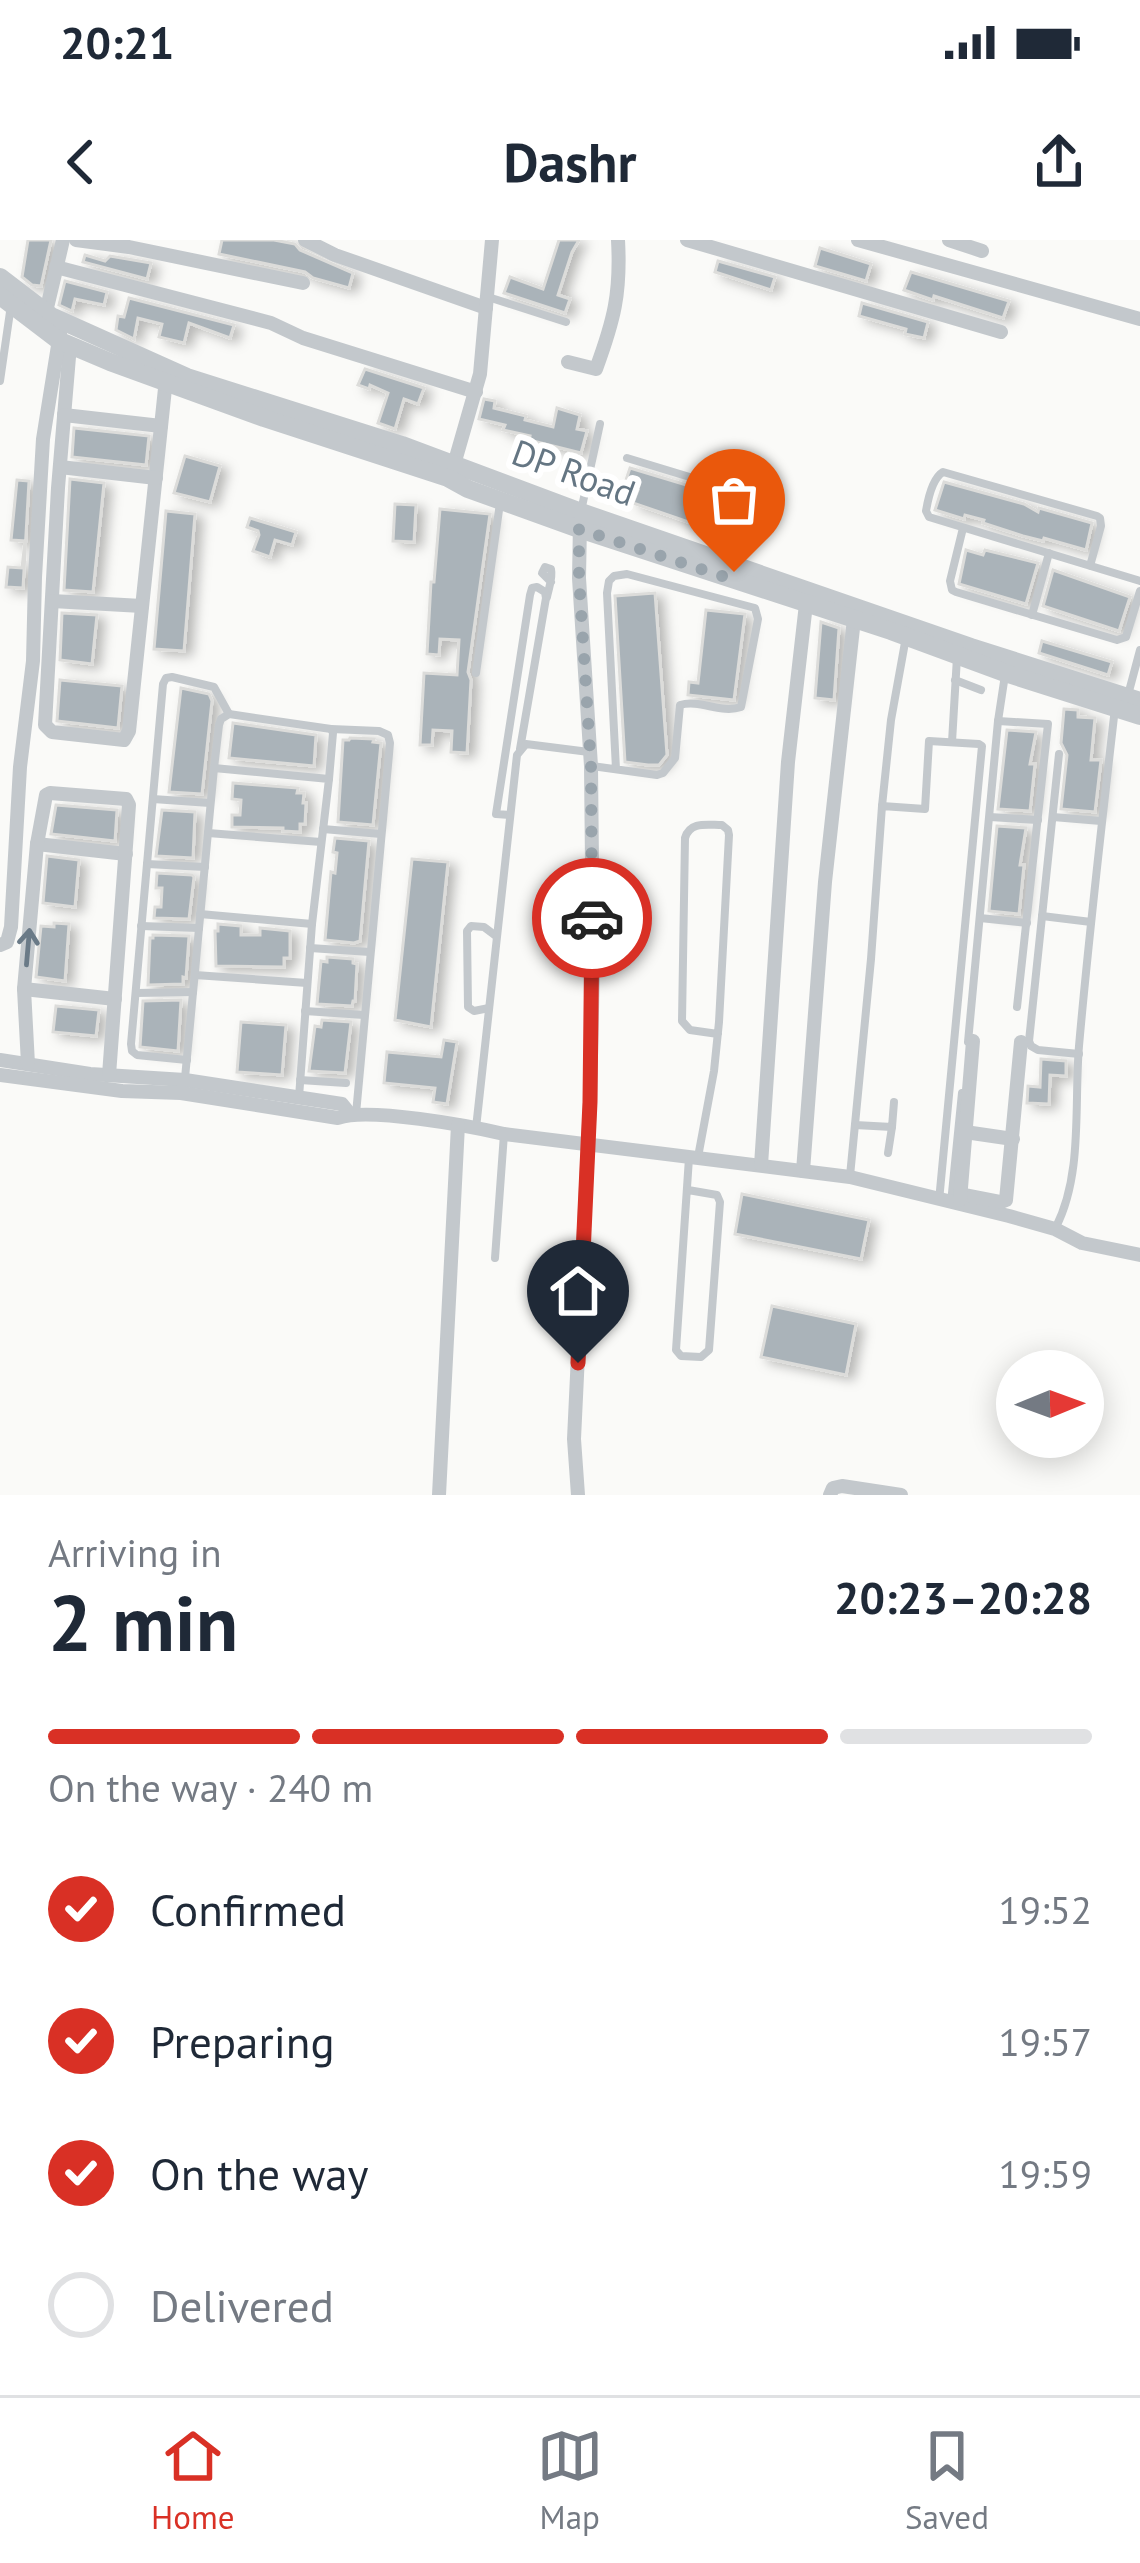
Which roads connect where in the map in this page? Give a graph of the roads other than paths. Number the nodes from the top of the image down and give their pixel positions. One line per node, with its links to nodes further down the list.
1 (63, 240): 10 (street)
2 (76, 240): 12 (street)
3 (305, 240): 14 (street)
4 (492, 240): 14 (street)
5 (618, 240): 19 (street)
6 (687, 240): 18 (street)
7 (858, 240): 15 (street)
8 (949, 240): 9 (street)
9 (982, 251)
10 (56, 268): 17 (street); 22 (street)
11 (0, 277): 17 (street, DP Road)
12 (303, 283)
13 (6, 300): 17 (street, DP Road); 21 (lane)
14 (486, 302): 16 (lane); 22 (street)
15 (1140, 319)
16 (566, 322)
17 (60, 330): 20 (street, DP Road); 23 (street); 88 (street)
18 (1001, 332)
19 (568, 362)
20 (167, 376): 25 (street); 28 (street, DP Road)
21 (0, 381)
22 (476, 392): 28 (street)
23 (64, 415): 25 (street); 27 (street)
24 (600, 424): 31 (lane)
25 (161, 426): 29 (street)
26 (627, 458): 35 (lane)
27 (60, 467): 29 (street); 40 (street)
28 (451, 471): 30 (street, DP Road); 31 (street, DP Road)
29 (156, 478): 42 (street)
30 (500, 501): 31 (street, DP Road); 48 (lane)
31 (580, 521): 35 (street, DP Road); 59 (street)
32 (963, 527): 33 (lane); 34 (lane); 43 (lane)
33 (1048, 554): 34 (lane); 43 (lane)
34 (1090, 566): 36 (lane)
35 (734, 572): 41 (street, DP Road); 52 (street, DP Road)
36 (1140, 581)
37 (550, 582): 39 (lane)
38 (1140, 591): 43 (lane)
39 (546, 598): 57 (lane); 66 (lane)
40 (52, 601): 42 (street); 42 (street)
41 (806, 604): 44 (street, DP Road); 126 (street)
42 (142, 606)
43 (1032, 615)
44 (854, 619): 45 (street, DP Road); 127 (street)
45 (907, 637): 47 (street, DP Road); 65 (lane)
46 (1140, 650): 52 (lane)
47 (957, 656): 49 (street, DP Road); 50 (lane)
48 (476, 673)
49 (1005, 674): 52 (street, DP Road); 54 (lane)
50 (956, 680): 51 (lane); 56 (lane)
51 (981, 690)
52 (1129, 706): 70 (lane)
53 (229, 714): 55 (lane); 60 (lane); 63 (lane)
54 (998, 721): 67 (lane); 69 (lane)
55 (332, 729): 62 (lane); 73 (lane)
56 (952, 742): 65 (lane); 130 (lane)
57 (520, 749): 59 (lane); 66 (lane)
58 (1059, 754): 68 (lane)
59 (591, 759): 61 (lane); 123 (street)
60 (214, 768): 62 (lane); 64 (lane)
61 (616, 769): 61 (lane)
62 (329, 779): 71 (lane)
63 (153, 799): 64 (lane); 77 (lane)
64 (210, 803): 72 (lane)
65 (882, 806): 117 (lane)
66 (510, 815): 87 (lane)
67 (990, 817): 69 (lane); 81 (lane)
68 (1053, 818): 70 (lane); 80 (lane)
69 (1038, 820): 82 (lane)
70 (1101, 821): 83 (lane)
71 (323, 829): 73 (lane); 74 (lane)
72 (208, 832): 74 (lane); 78 (lane)
73 (381, 834): 90 (lane)
74 (321, 842): 84 (lane)
75 (37, 844): 76 (street); 76 (street); 93 (street, one-way to 75)
76 (126, 854): 96 (street)
77 (147, 864): 78 (lane); 85 (lane)
78 (205, 867): 79 (lane)
79 (200, 914): 84 (lane); 86 (lane)
80 (1042, 916): 83 (lane); 104 (lane)
81 (980, 918): 82 (lane); 130 (lane)
82 (1027, 922): 97 (lane)
83 (1091, 922): 104 (lane)
84 (311, 925): 89 (lane)
85 (142, 926): 86 (lane); 95 (lane)
86 (199, 928): 91 (lane)
87 (497, 938): 98 (lane); 98 (lane)
88 (0, 945)
89 (310, 948): 90 (lane); 92 (lane)
90 (370, 952): 100 (lane)
91 (195, 974): 92 (lane); 94 (lane)
92 (308, 982): 99 (lane)
93 (24, 989): 96 (street); 107 (street)
94 (193, 992): 95 (lane); 106 (lane)
95 (136, 993): 106 (lane)
96 (115, 999): 109 (street)
97 (1017, 1007)
98 (489, 1008): 119 (lane)
99 (305, 1011): 100 (lane); 111 (lane)
100 (364, 1015): 115 (lane)
101 (718, 1034): 101 (lane); 125 (lane)
102 (973, 1041): 120 (street)
103 (1021, 1042): 122 (street)
104 (1078, 1054): 131 (lane)
105 (0, 1060): 107 (street)
106 (187, 1060): 110 (lane)
107 (28, 1064): 109 (street)
108 (0, 1075): 115 (street)
109 (109, 1075): 110 (street)
110 (185, 1080): 113 (street)
111 (300, 1080): 112 (lane); 113 (lane)
112 (346, 1083)
113 (299, 1098): 115 (street)
114 (894, 1102): 118 (lane)
115 (353, 1114): 116 (street)
116 (458, 1124): 119 (street); 134 (street)
117 (855, 1126): 118 (lane); 128 (lane)
118 (892, 1127): 124 (lane)
119 (476, 1128): 121 (street)
120 (965, 1132): 122 (street); 130 (street)
121 (504, 1134): 123 (street); 133 (lane)
122 (1013, 1139): 130 (street)
123 (586, 1144): 125 (street); 135 (street)
124 (888, 1154)
125 (694, 1157): 126 (street); 129 (lane)
126 (761, 1165): 127 (street)
127 (803, 1171): 128 (street)
128 (850, 1178): 130 (street)
129 (688, 1190): 129 (lane)
130 (952, 1201): 131 (street)
131 (1055, 1229): 132 (street)
132 (1140, 1255)
133 (495, 1258)
134 (439, 1495)
135 (578, 1495)
136 (830, 1495): 137 (street)
137 (901, 1495)

